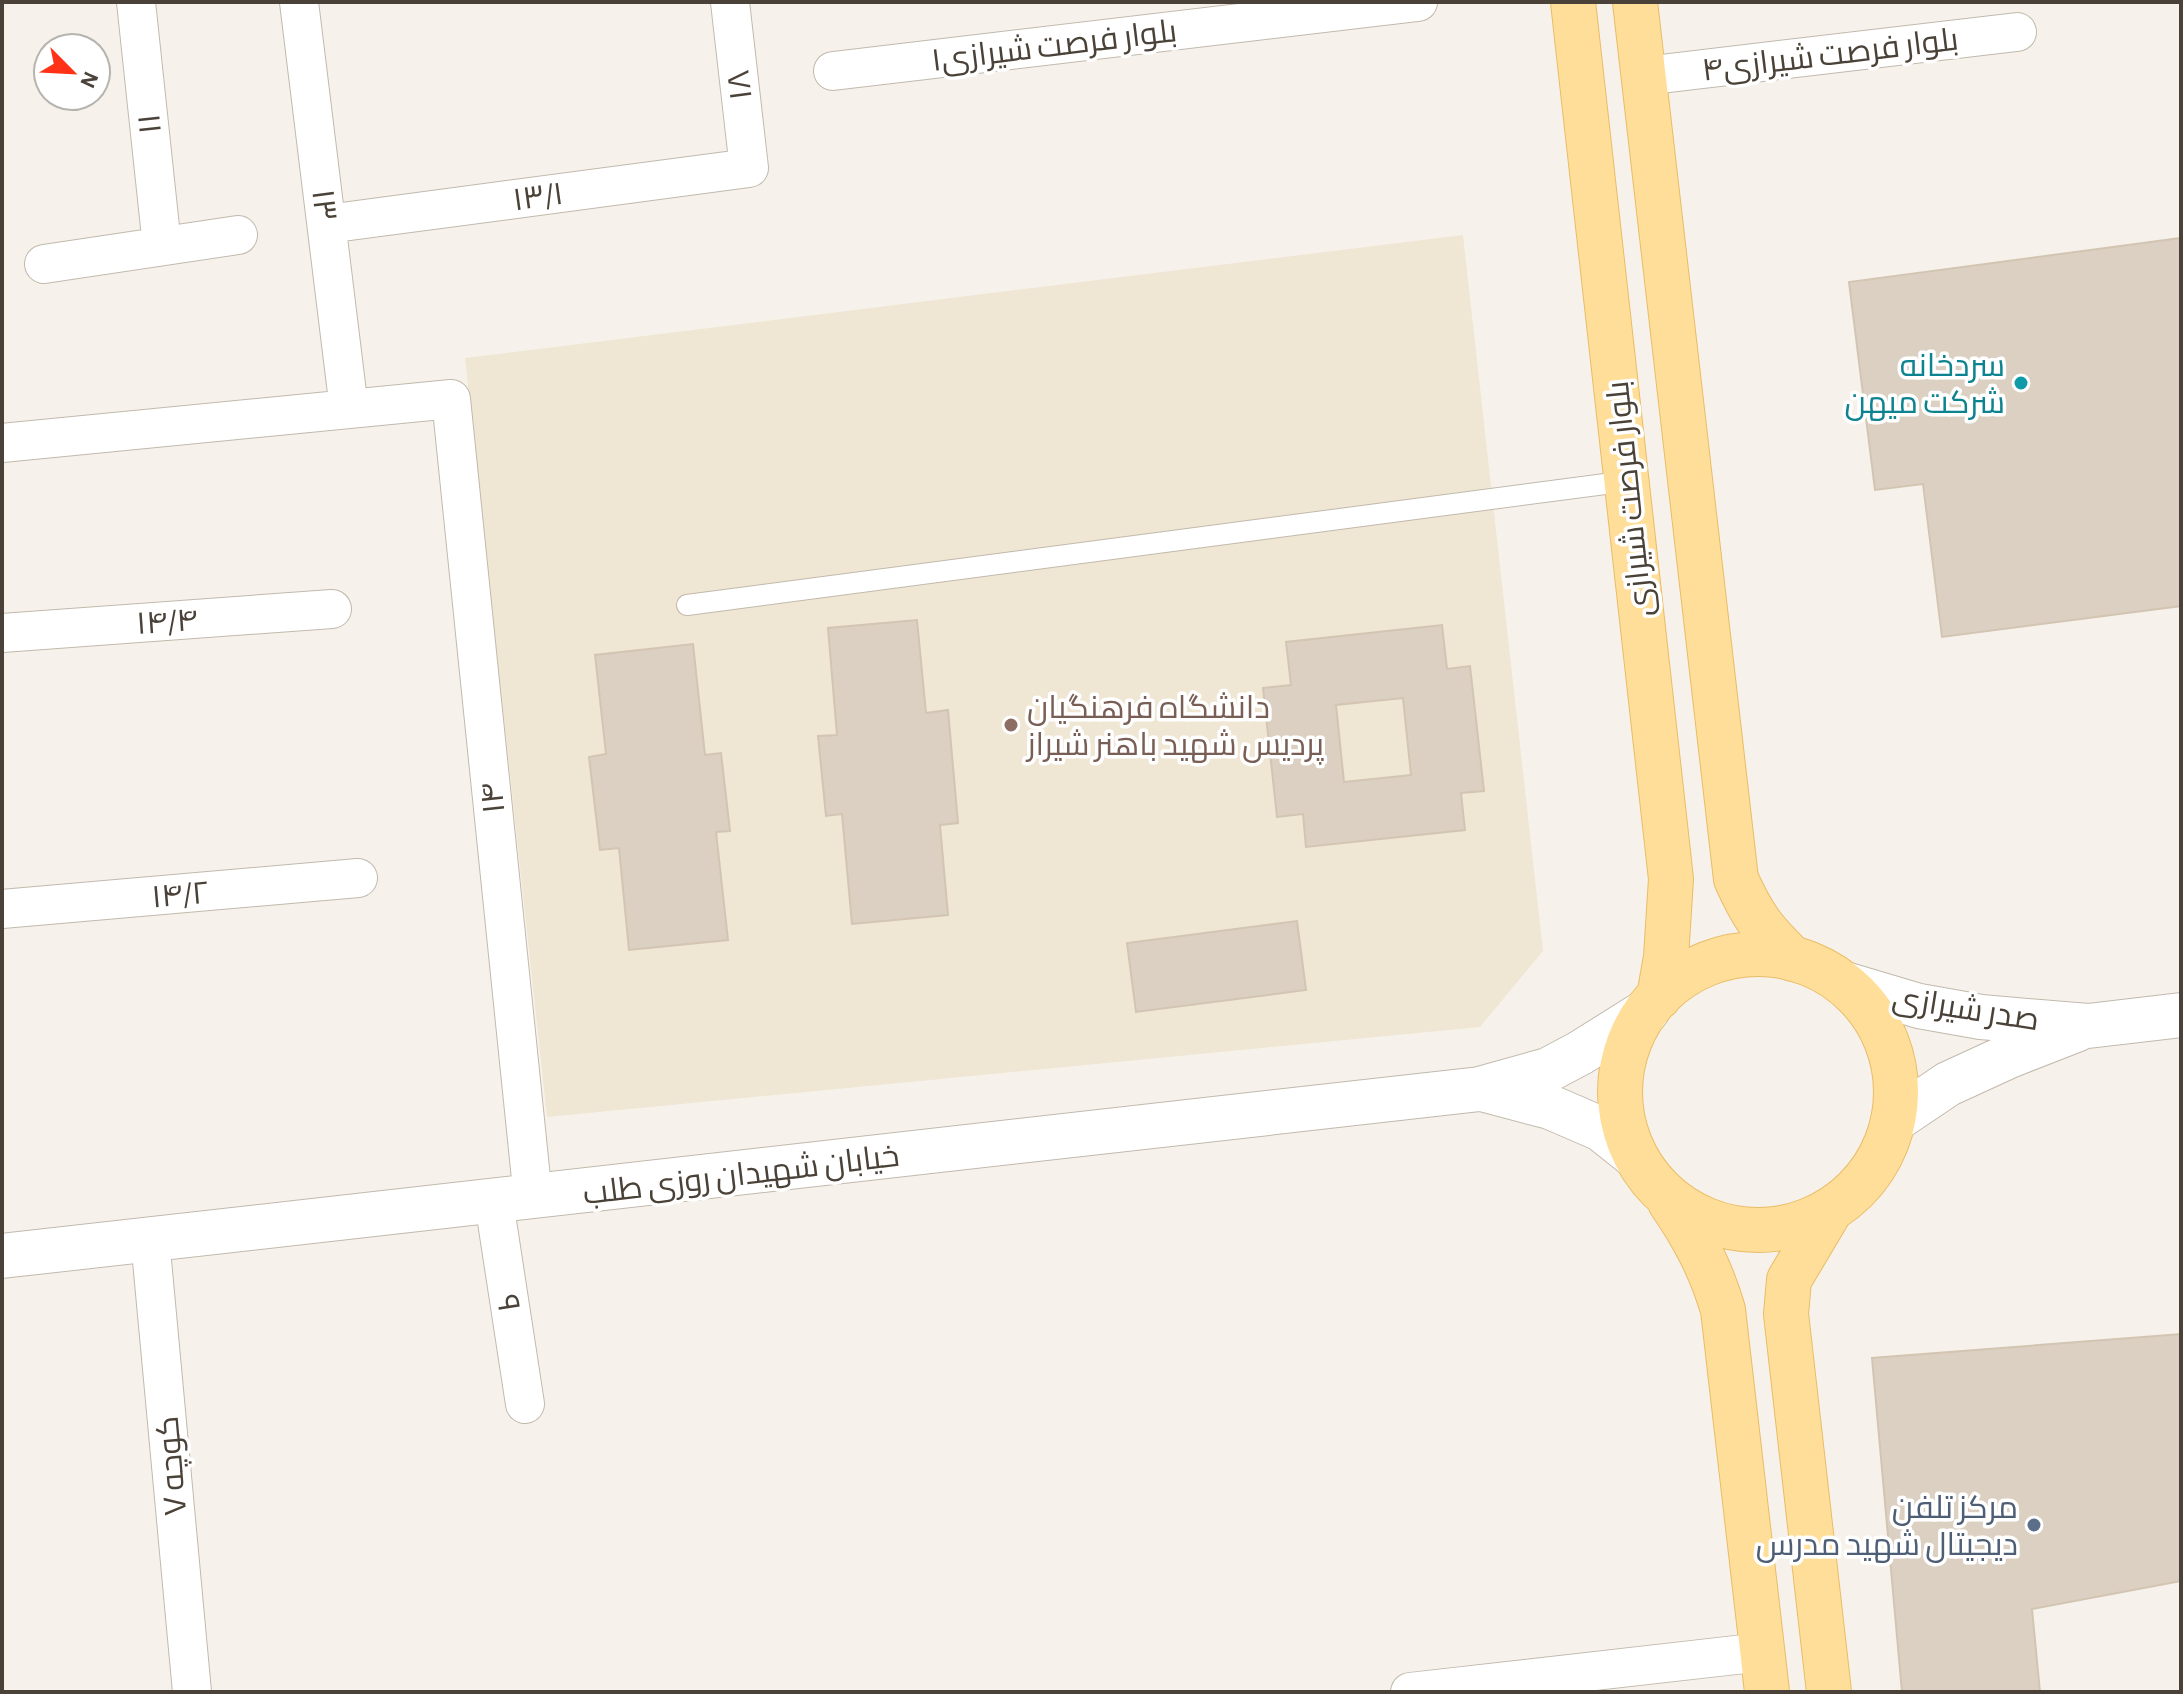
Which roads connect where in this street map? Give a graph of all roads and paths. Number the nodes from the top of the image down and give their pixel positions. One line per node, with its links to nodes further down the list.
1 (136, 2): 14 (street, ۱۱)
2 (299, 2): 12 (street, ۱۳)
3 (730, 2): 11 (street, ۱۸)
4 (1418, 2): 7 (street, ۱بلوار فرصت شیرازی)
5 (1573, 2): 18 (main road, بلوار فرصت شیرازی)
6 (1635, 2): 10 (main road, بلوار فرصت شیرازی)
7 (1132, 19): 9 (street, ۱بلوار فرصت شیرازی)
8 (2017, 32): 10 (street, بلوار فرصت شیرازی۴)
9 (833, 71)
10 (1644, 76): 24 (main road, بلوار فرصت شیرازی)
11 (749, 168): 12 (street, ۱۳/۱)
12 (327, 224): 16 (street, ۱۳)
13 (238, 235): 14 (street)
14 (162, 246): 15 (street)
15 (44, 264)
16 (349, 409): 17 (street); 33 (street, ۱۴)
17 (2, 443)
18 (1628, 481): 19 (lane); 26 (main road, بلوار فرصت شیرازی)
19 (687, 605)
20 (332, 609): 21 (street, ۱۴/۴)
21 (2, 633)
22 (358, 878): 23 (street, ۱۴/۲)
23 (2, 909)
24 (1793, 959): 25 (main road); 26 (main road)
25 (1845, 984): 28 (street, صدر شیرازی); 30 (main road)
26 (1653, 1004): 29 (street, خیابان شهیدان روزی طلب); 31 (main road)
27 (2181, 1015): 28 (street, صدر شیرازی)
28 (2088, 1026): 30 (street, صدر شیرازی)
29 (1480, 1089): 31 (street, خیابان شهیدان روزی طلب); 33 (street, خیابان شهیدان روزی طلب)
30 (1893, 1121): 34 (main road)
31 (1635, 1156): 32 (main road)
32 (1664, 1194): 34 (main road); 38 (main road)
33 (514, 1200): 35 (street, خیابان شهیدان روزی طلب); 37 (street, ۹)
34 (1830, 1211): 41 (main road)
35 (150, 1239): 36 (street, خیابان شهیدان روزی طلب); 39 (street, کوچه ۷)
36 (2, 1256)
37 (525, 1404)
38 (1765, 1672): 40 (street)
39 (192, 1692)
40 (1410, 1692)
41 (1829, 1692)

